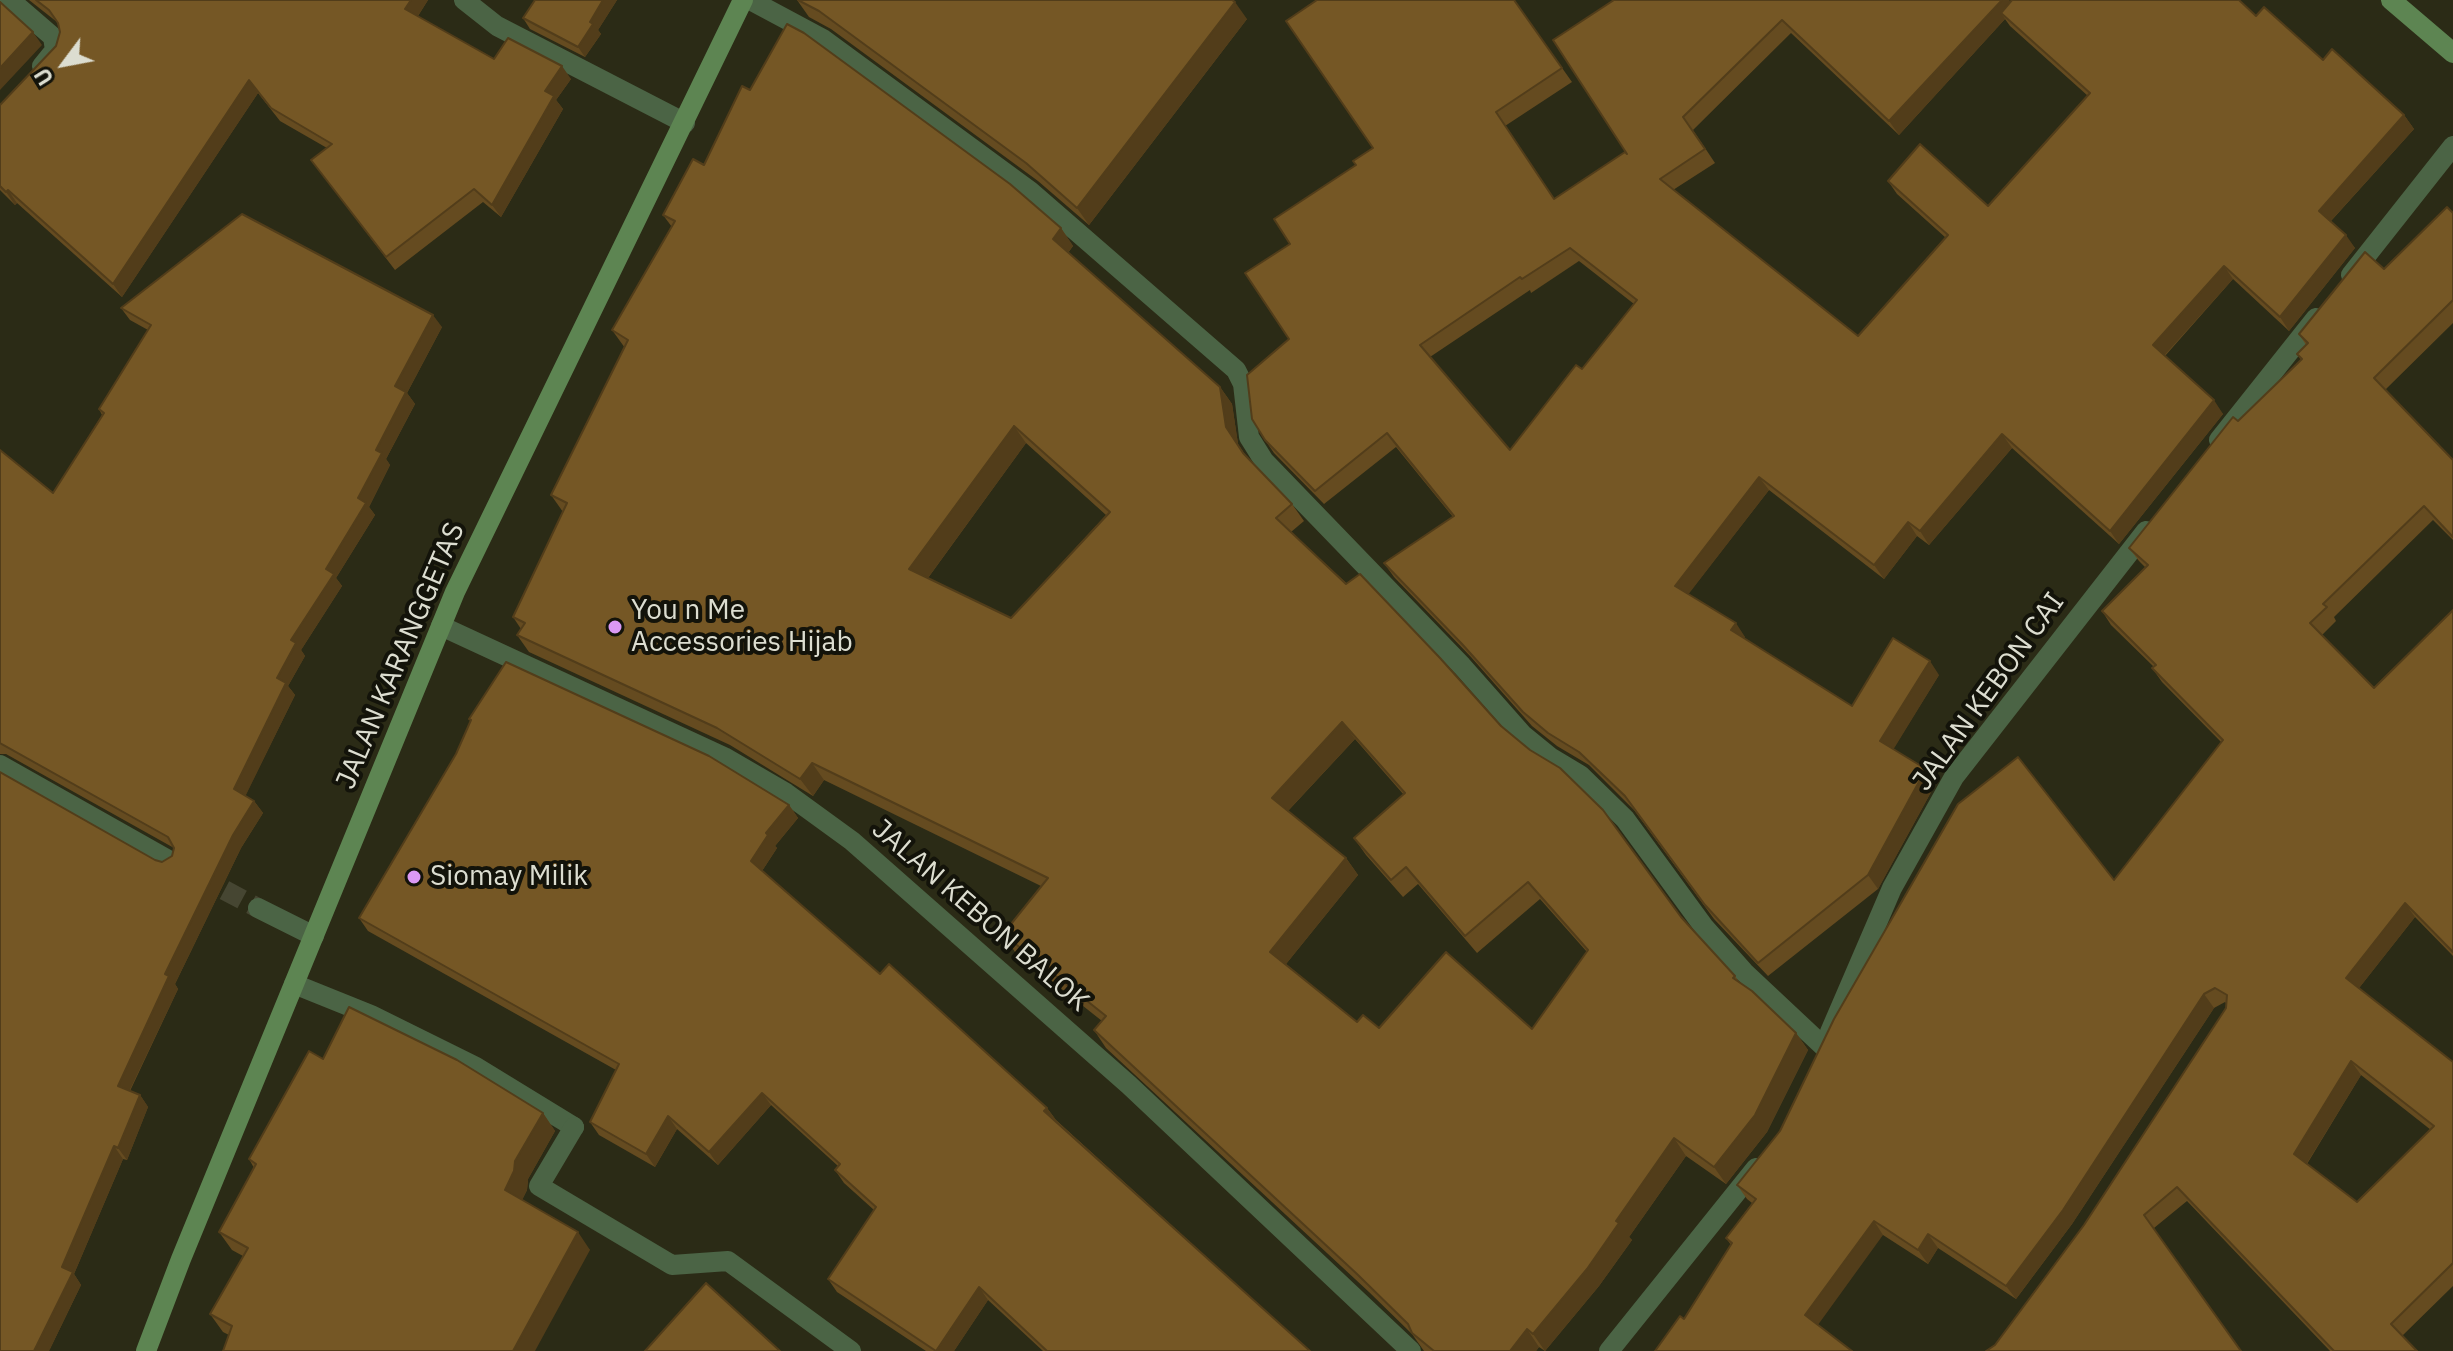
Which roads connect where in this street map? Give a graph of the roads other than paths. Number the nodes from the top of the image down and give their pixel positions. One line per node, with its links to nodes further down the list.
1 (10, 0): 7 (street)
2 (464, 0): 8 (street)
3 (743, 0): 8 (street, JALAN KARANGGETAS)
4 (750, 0): 11 (street, JALAN KEBON CAI)
5 (2391, 0): 6 (street)
6 (2453, 53)
7 (32, 77)
8 (685, 123): 12 (street, JALAN KARANGGETAS)
9 (2453, 146): 10 (street)
10 (2209, 452)
11 (2161, 513)
12 (441, 626): 16 (street, JALAN KARANGGETAS); 21 (street, JALAN KEBON BALOK)
13 (0, 765): 14 (street)
14 (170, 861)
15 (258, 908): 16 (street)
16 (314, 936): 17 (street, JALAN KARANGGETAS)
17 (294, 984): 19 (street, JALAN KARANGGETAS); 20 (street)
18 (1770, 1150): 22 (street)
19 (146, 1351)
20 (851, 1351)
21 (1411, 1351)
22 (1609, 1351)

